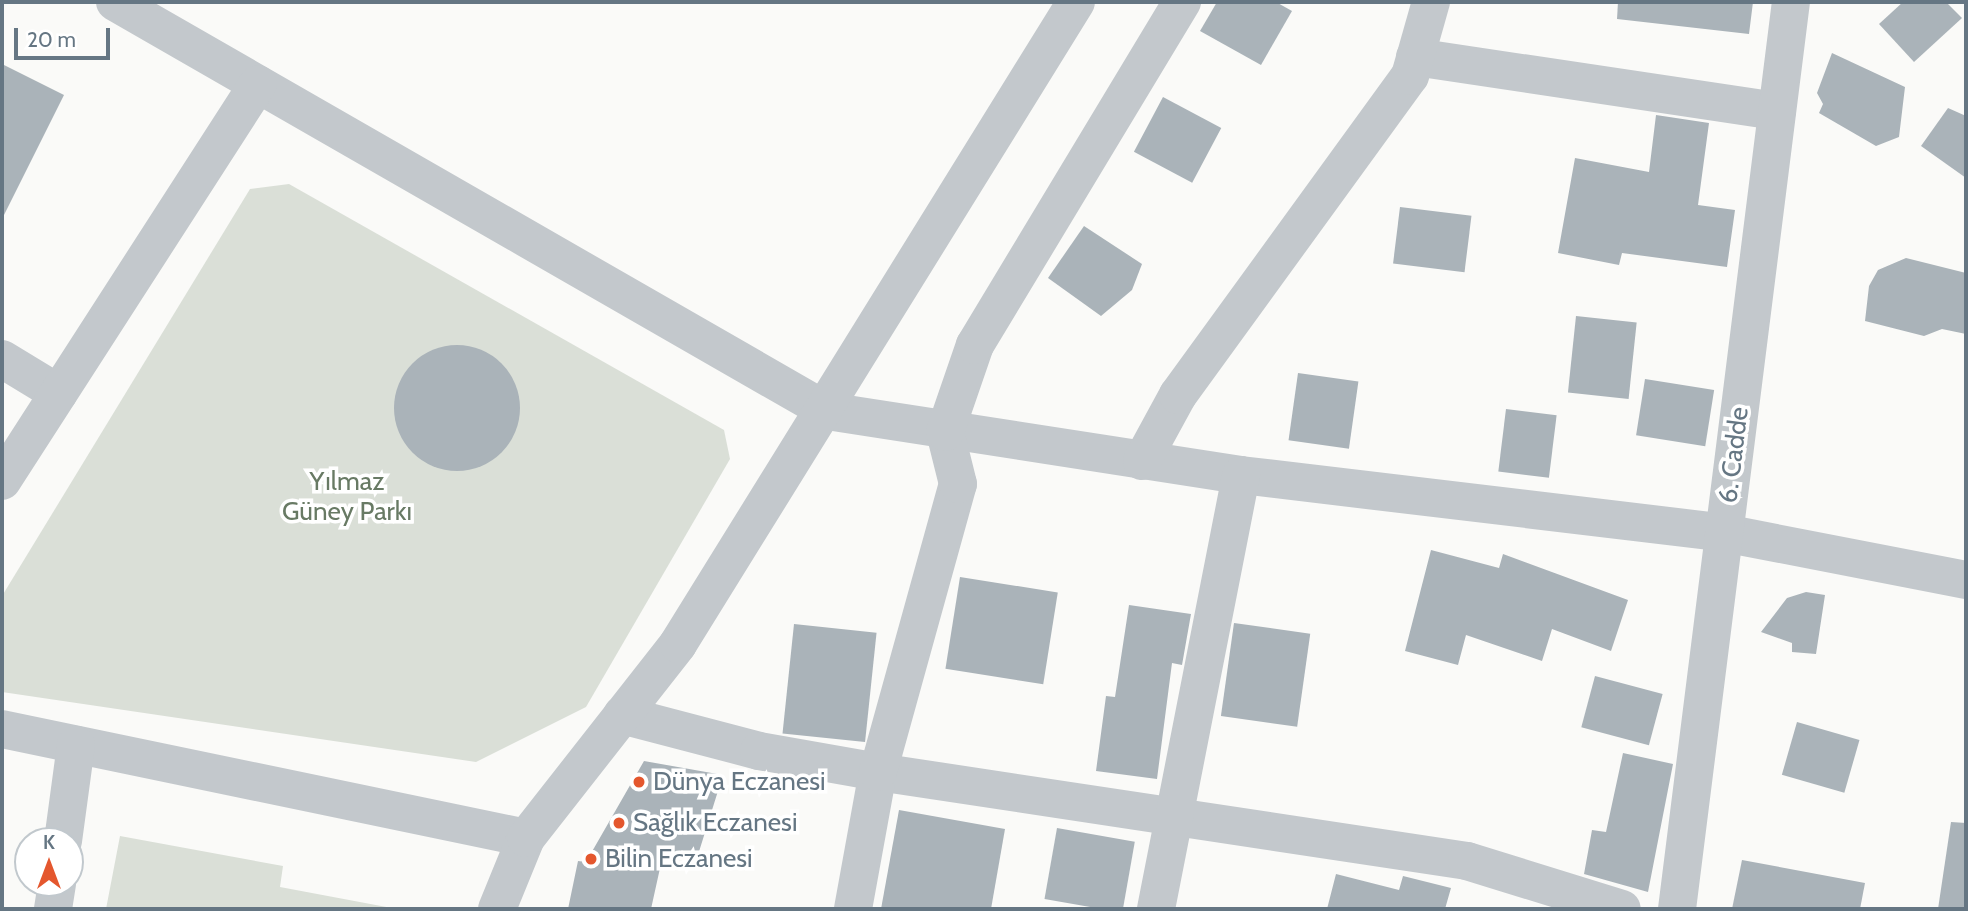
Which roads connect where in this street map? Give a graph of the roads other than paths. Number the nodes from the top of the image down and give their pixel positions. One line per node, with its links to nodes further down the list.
1 (114, 2): 7 (street)
2 (1076, 2): 11 (street)
3 (1182, 2): 12 (street)
4 (1431, 2): 6 (street)
5 (1791, 2): 8 (street, 6. Cadde)
6 (1415, 57): 8 (street); 13 (street)
7 (258, 84): 10 (street); 11 (street)
8 (1777, 111): 16 (street, 6. Cadde)
9 (2, 359): 10 (street)
10 (58, 393): 15 (street)
11 (827, 411): 12 (street); 18 (street)
12 (945, 432): 13 (street); 21 (street)
13 (1142, 461): 14 (street)
14 (1241, 475): 16 (street); 22 (street)
15 (2, 481)
16 (1724, 533): 17 (street); 29 (street, 6. Cadde)
17 (1966, 580)
18 (622, 715): 21 (street); 24 (street)
19 (2, 729): 20 (street)
20 (76, 745): 23 (street); 24 (street)
21 (877, 772): 22 (street); 26 (street)
22 (1174, 814): 27 (street); 28 (street)
23 (65, 827)
24 (526, 838): 25 (street)
25 (498, 909)
26 (853, 909)
27 (1156, 909)
28 (1622, 909)
29 (1677, 909)

